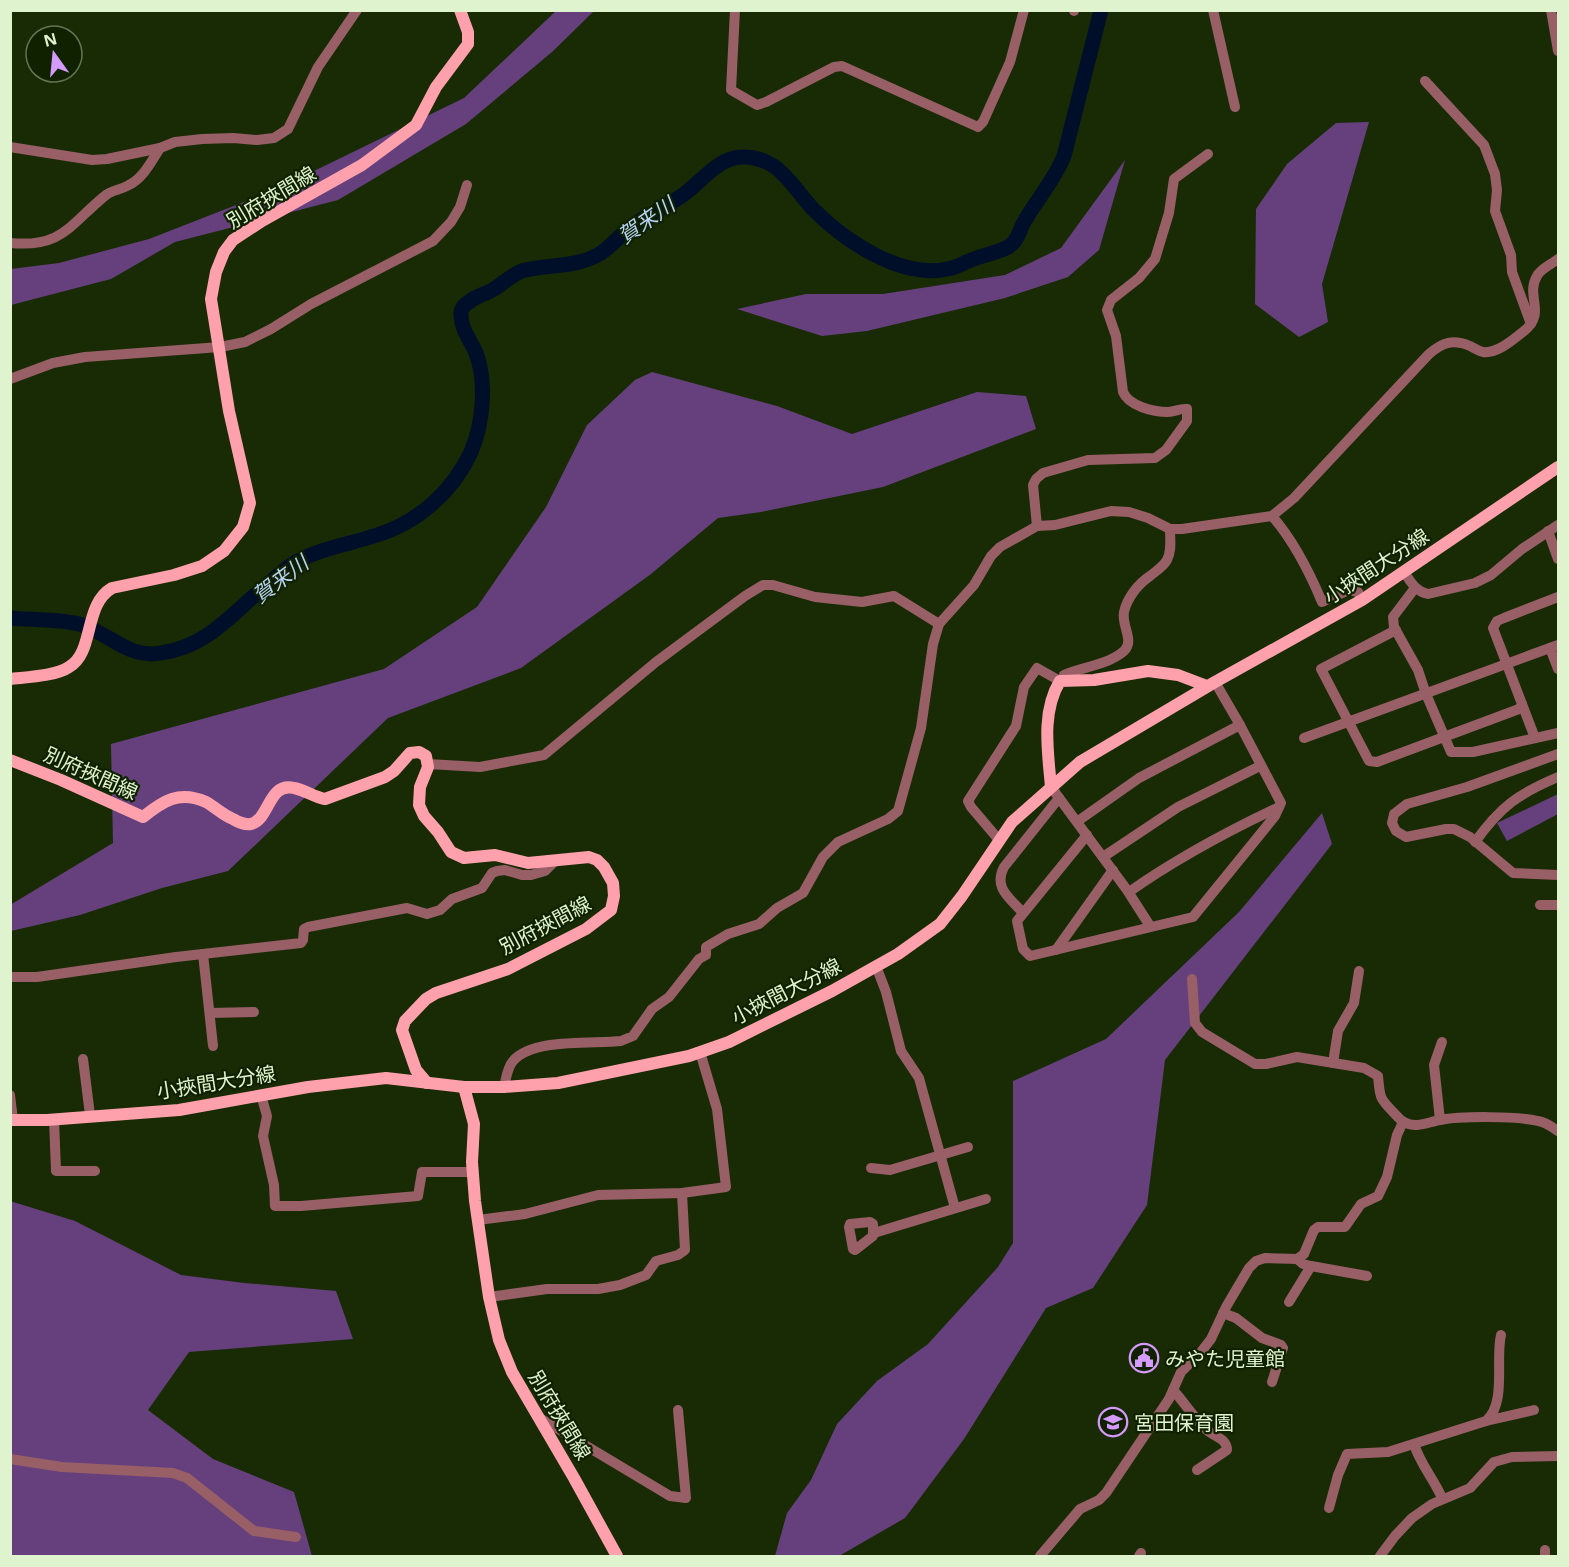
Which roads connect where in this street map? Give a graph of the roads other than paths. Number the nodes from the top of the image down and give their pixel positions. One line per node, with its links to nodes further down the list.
1 (357, 10): 11 (street)
2 (460, 10): 17 (main road, 別府挾間線)
3 (735, 10): 4 (street)
4 (1024, 10)
5 (1213, 10): 9 (street)
6 (1551, 10): 7 (street)
7 (1558, 51)
8 (1425, 81): 16 (street)
9 (1235, 107)
10 (10, 147): 11 (street)
11 (160, 148): 14 (street)
12 (1208, 154): 22 (street)
13 (467, 185): 17 (street)
14 (10, 243)
15 (1558, 259): 16 (street)
16 (1531, 324): 20 (street)
17 (220, 347): 18 (street); 35 (main road, 別府挾間線)
18 (10, 379)
19 (1558, 467): 26 (main road, 小挾間大分線)
20 (1272, 516): 23 (street); 29 (street)
21 (1558, 525): 24 (street)
22 (1037, 526): 23 (street); 30 (street)
23 (1170, 529): 36 (street)
24 (1548, 531): 25 (street); 27 (street)
25 (1558, 559)
26 (1404, 572): 27 (street); 29 (main road, 小挾間大分線)
27 (1415, 588): 31 (street)
28 (1558, 597): 33 (street)
29 (1362, 600): 37 (main road, 小挾間大分線)
30 (939, 624): 47 (street); 82 (street)
31 (1396, 630): 38 (street); 40 (street)
32 (1554, 646): 33 (street); 34 (street)
33 (1507, 664): 38 (street); 39 (street)
34 (1558, 669)
35 (10, 679)
36 (1062, 680): 37 (main road); 51 (main road); 56 (street)
37 (1211, 684): 41 (street); 51 (main road, 小挾間大分線)
38 (1426, 693): 40 (street); 43 (street)
39 (1522, 705): 43 (street); 45 (street)
40 (1348, 722): 43 (street); 44 (street)
41 (1240, 725): 49 (street); 54 (street)
42 (1558, 733): 45 (street)
43 (1443, 737): 45 (street)
44 (1304, 738)
45 (1535, 738)
46 (1558, 754): 57 (street)
47 (428, 764): 48 (main road, 別府挾間線); 59 (main road, 別府挾間線)
48 (14, 765)
49 (1260, 766): 53 (street); 58 (street)
50 (1558, 777): 57 (street)
51 (1051, 787): 52 (street); 56 (main road, 小挾間大分線)
52 (1059, 798): 54 (street); 65 (street)
53 (1279, 807): 62 (street); 66 (street)
54 (1078, 821): 55 (street)
55 (1087, 834): 58 (street); 65 (street)
56 (999, 840): 69 (main road, 小挾間大分線)
57 (1475, 842): 61 (street)
58 (1103, 857): 60 (street)
59 (556, 860): 68 (street); 80 (main road, 別府挾間線)
60 (1113, 870): 62 (street); 67 (street)
61 (1558, 875)
62 (1129, 892): 66 (street)
63 (1540, 905): 64 (street)
64 (1558, 905)
65 (1023, 913): 67 (street)
66 (1150, 926): 67 (street)
67 (1056, 950)
68 (203, 954): 71 (street); 74 (street)
69 (876, 966): 77 (main road, 小挾間大分線); 92 (street)
70 (1359, 971): 79 (street)
71 (10, 977)
72 (1191, 979): 79 (street)
73 (254, 1012): 74 (street)
74 (210, 1013): 76 (street)
75 (1442, 1042): 88 (street)
76 (213, 1047)
77 (700, 1052): 82 (main road, 小挾間大分線); 96 (street)
78 (83, 1059): 85 (street)
79 (1333, 1063): 89 (street)
80 (427, 1083): 81 (main road); 84 (main road, 小挾間大分線)
81 (464, 1087): 82 (main road, 小挾間大分線); 95 (main road, 別府挾間線)
82 (504, 1087)
83 (10, 1095): 87 (street)
84 (261, 1095): 85 (main road, 小挾間大分線); 95 (street)
85 (90, 1115): 86 (main road, 小挾間大分線)
86 (54, 1119): 87 (main road, 小挾間大分線); 94 (street)
87 (12, 1120)
88 (1440, 1120): 89 (street); 90 (street)
89 (1403, 1122): 101 (street)
90 (1558, 1131)
91 (968, 1147): 92 (street)
92 (941, 1154): 93 (street); 98 (street)
93 (872, 1168)
94 (95, 1171)
95 (472, 1172): 99 (main road, 別府挾間線)
96 (682, 1193): 99 (street); 104 (street)
97 (986, 1199): 98 (street)
98 (955, 1208): 100 (street)
99 (478, 1220): 104 (main road, 別府挾間線)
100 (874, 1233)
101 (1297, 1259): 102 (street); 106 (street)
102 (1311, 1266): 103 (street); 105 (street)
103 (1367, 1276)
104 (489, 1297): 112 (main road, 別府挾間線)
105 (1289, 1302)
106 (1223, 1313): 108 (street); 109 (street)
107 (1501, 1335): 113 (street)
108 (1272, 1382)
109 (1173, 1390): 117 (street); 121 (street)
110 (678, 1410): 112 (street)
111 (1534, 1410): 113 (street)
112 (537, 1416): 122 (main road, 別府挾間線)
113 (1486, 1421): 114 (street)
114 (1414, 1444): 118 (street); 119 (street)
115 (1558, 1456): 118 (street)
116 (10, 1459): 120 (street)
117 (1197, 1470)
118 (1442, 1498): 123 (street)
119 (1329, 1508)
120 (296, 1537)
121 (1043, 1555)
122 (617, 1557)
123 (1380, 1557)

